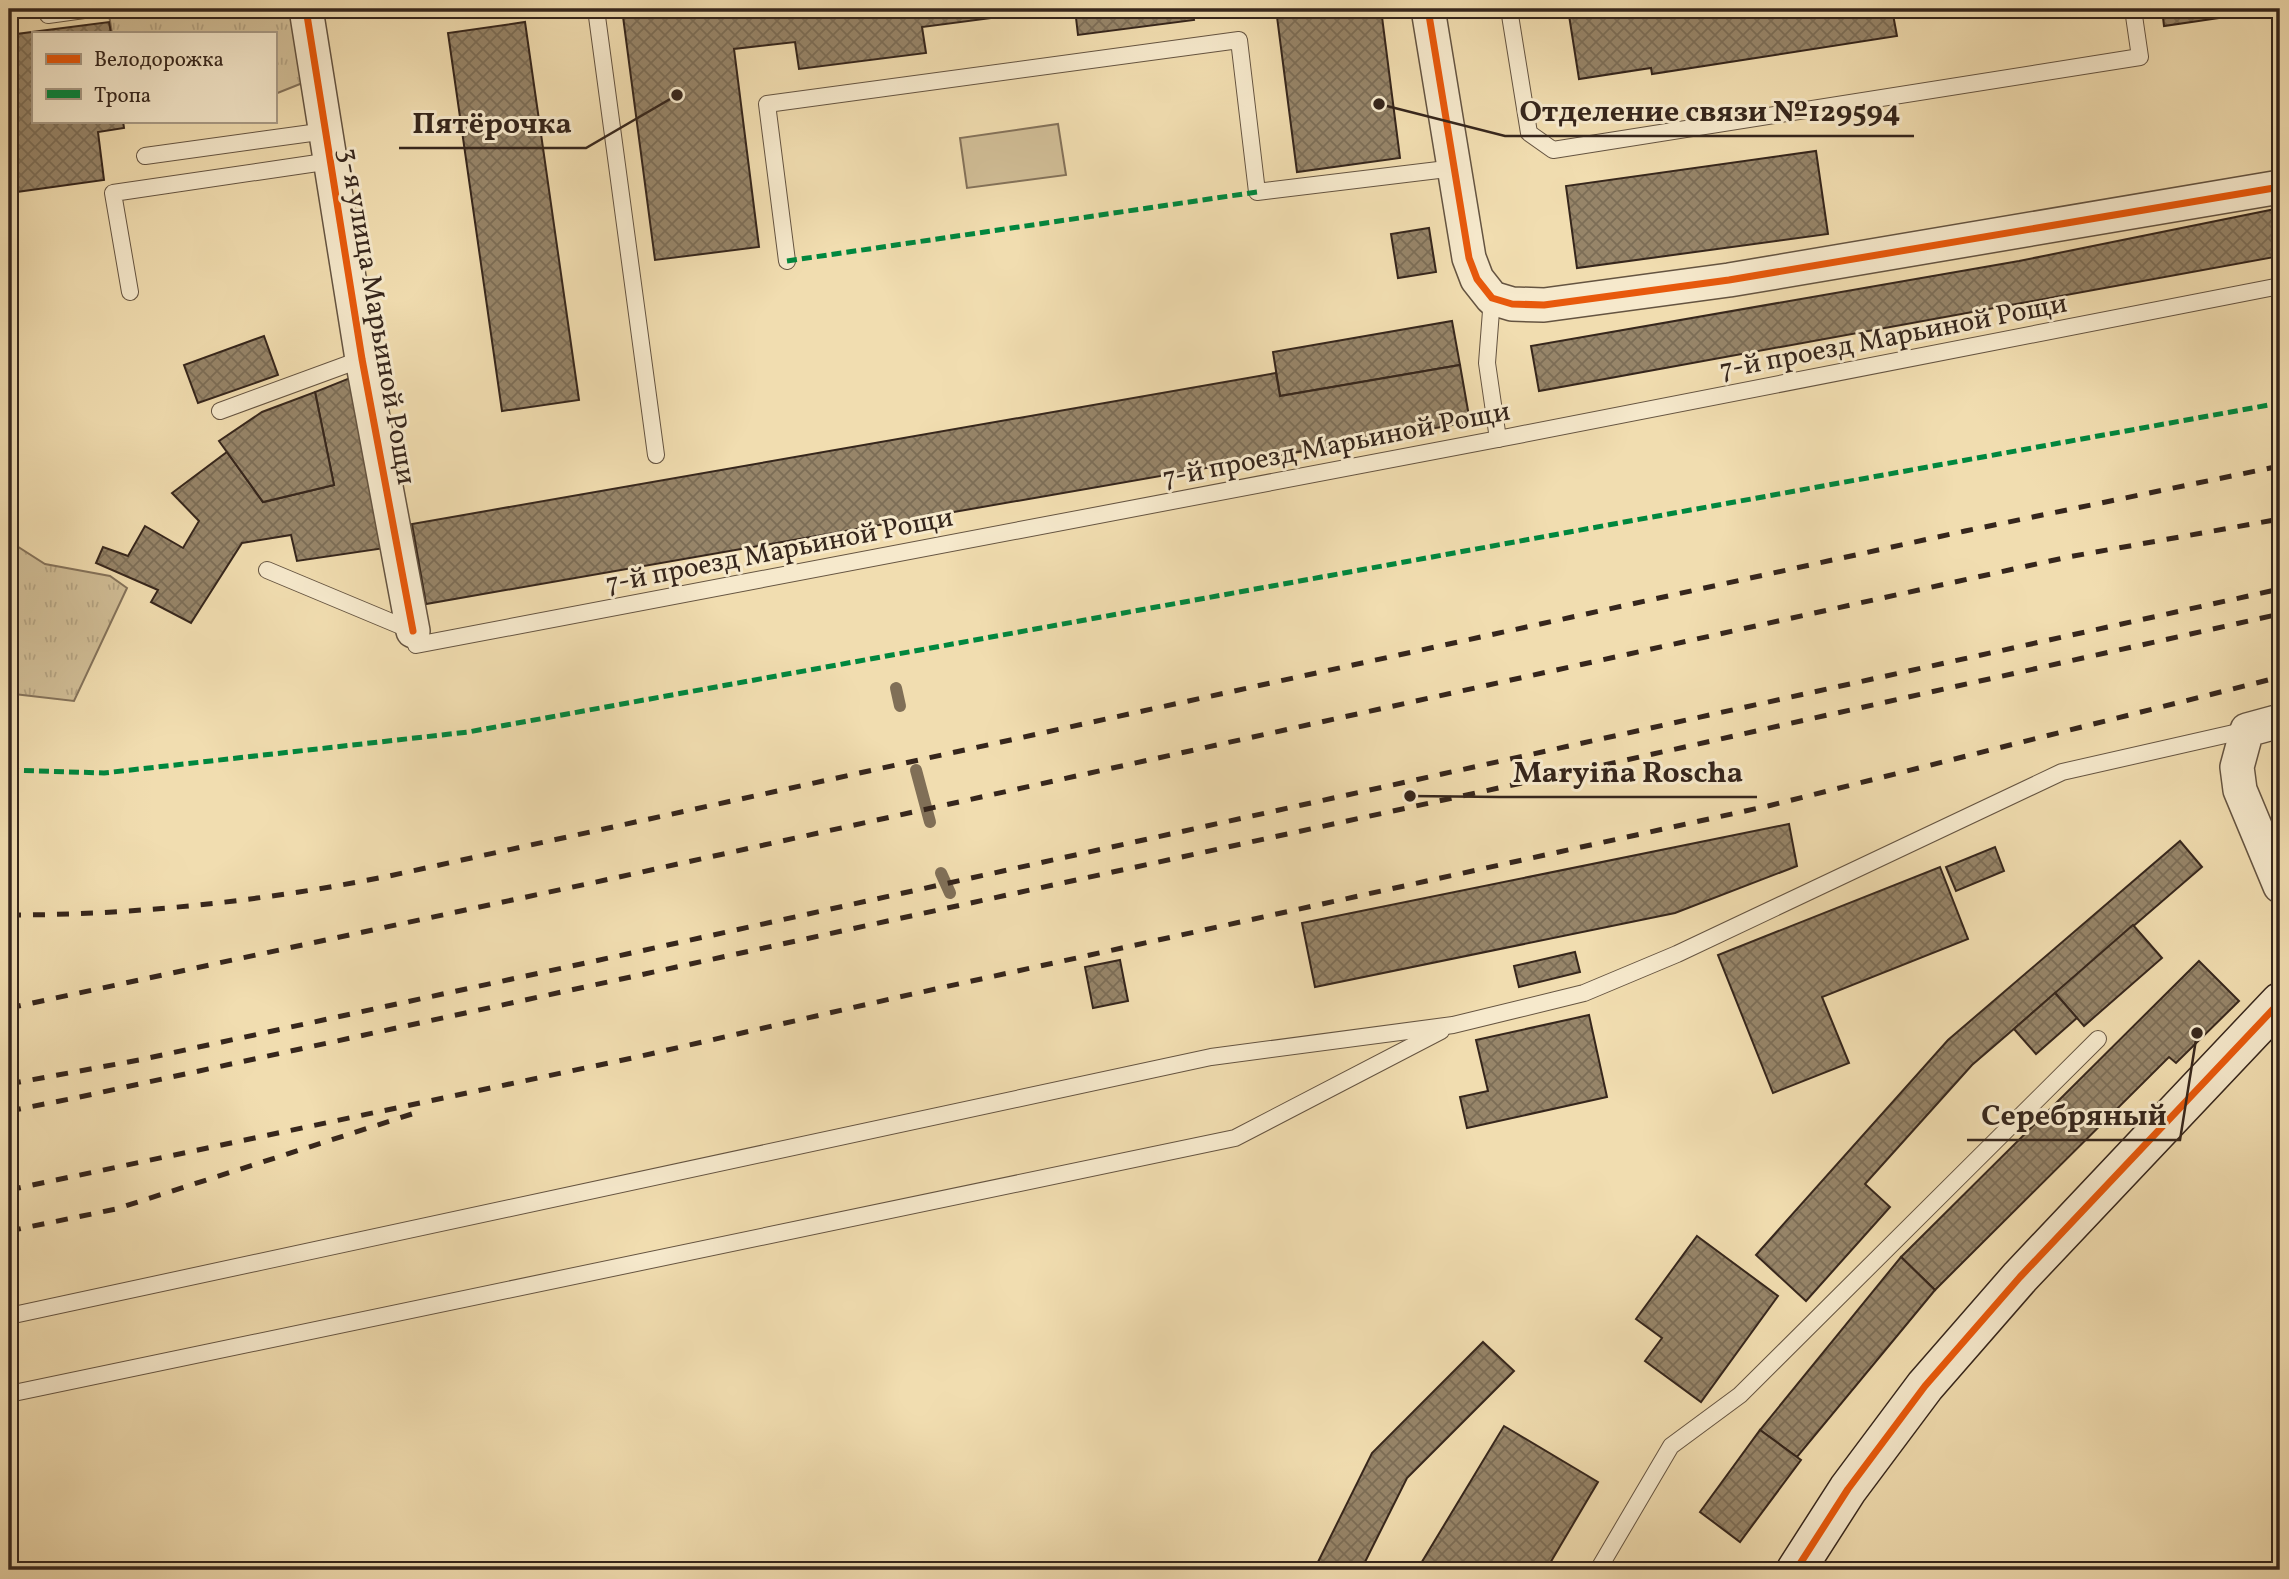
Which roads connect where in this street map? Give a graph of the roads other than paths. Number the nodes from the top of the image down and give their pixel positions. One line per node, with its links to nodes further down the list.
1 (47, 9): 2 (lane)
2 (91, 9)
3 (306, 9): 8 (street, 3-я улица Марьиной Рощи)
4 (596, 9): 19 (lane)
5 (1428, 9): 10 (street)
6 (1509, 9): 7 (lane)
7 (2133, 9)
8 (328, 146): 9 (lane); 14 (lane); 16 (street, 3-я улица Марьиной Рощи)
9 (145, 156)
10 (1455, 168): 12 (lane); 15 (street)
11 (2280, 187): 15 (street)
12 (787, 261)
13 (2280, 286): 18 (lane, 7-й проезд Марьиной Рощи)
14 (130, 292)
15 (1492, 298): 18 (lane)
16 (362, 359): 17 (lane); 21 (street, 3-я улица Марьиной Рощи)
17 (220, 411)
18 (1498, 439): 21 (lane, 7-й проезд Марьиной Рощи)
19 (656, 454)
20 (267, 570): 21 (lane)
21 (413, 631)
22 (2280, 721): 23 (street)
23 (2247, 730): 24 (street); 26 (lane)
24 (2280, 886)
25 (2280, 1002): 31 (street)
26 (1453, 1025): 28 (lane); 29 (lane)
27 (2098, 1039): 30 (lane)
28 (9, 1316)
29 (9, 1394)
30 (1598, 1570)
31 (1796, 1570)

